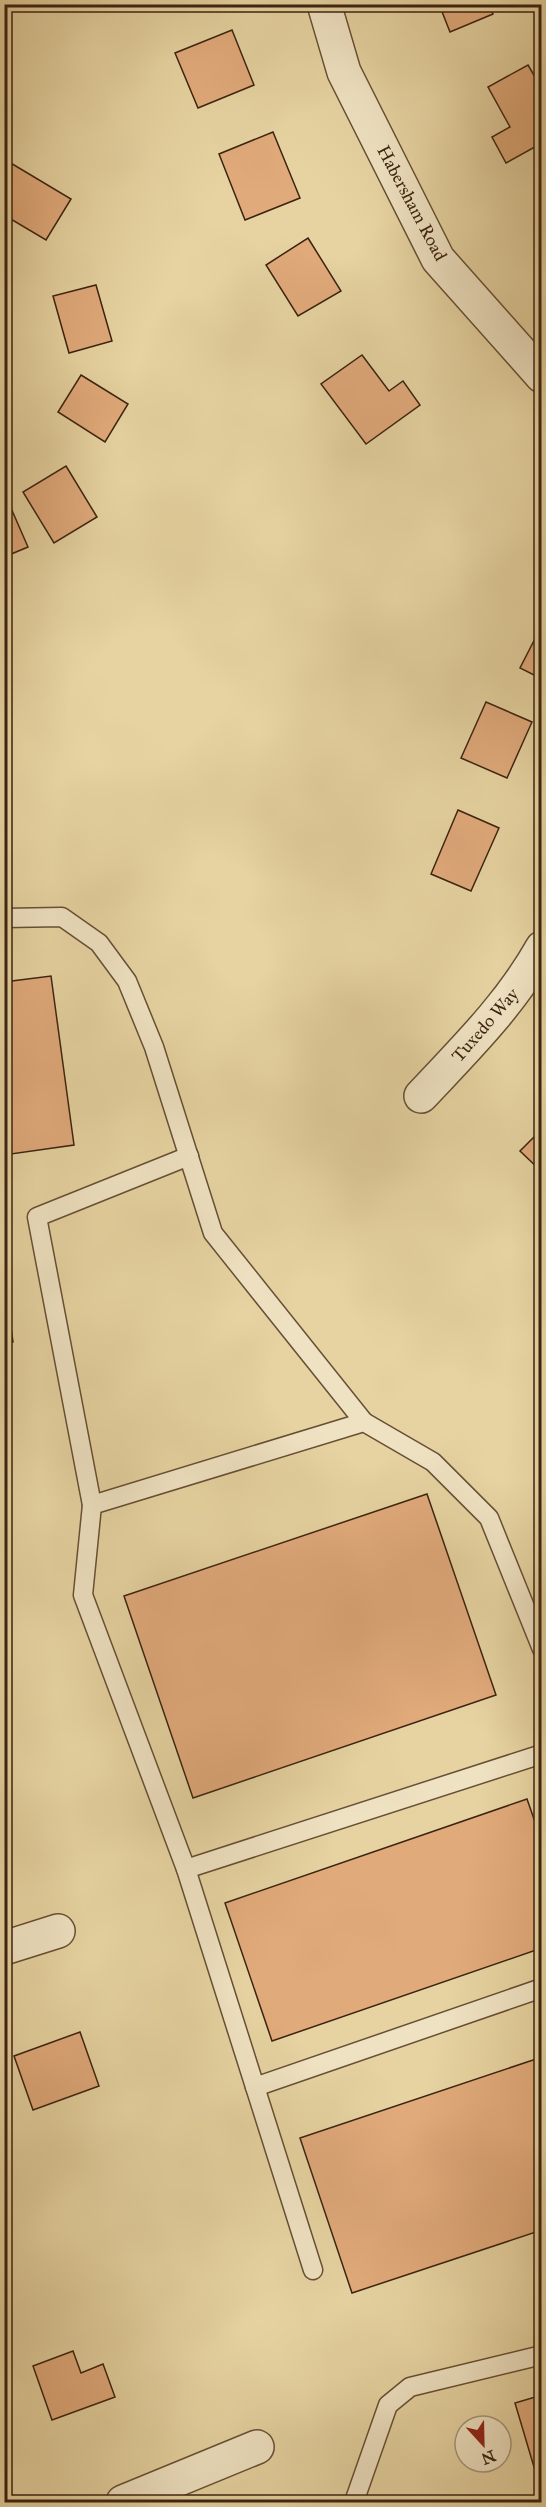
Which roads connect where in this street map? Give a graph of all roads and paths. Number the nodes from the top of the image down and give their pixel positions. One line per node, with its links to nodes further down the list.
1 (324, 4): 2 (street, Habersham Road)
2 (542, 376)
3 (4, 918): 6 (lane)
4 (542, 948): 5 (street, Tuxedo Way)
5 (421, 1096)
6 (189, 1156): 7 (lane); 8 (lane)
7 (364, 1422): 8 (lane); 9 (lane)
8 (92, 1505): 11 (lane)
9 (542, 1649)
10 (542, 1754): 11 (lane)
11 (186, 1869): 15 (lane)
12 (58, 1931): 13 (street)
13 (4, 1948)
14 (542, 1988): 15 (lane)
15 (255, 2087): 16 (lane)
16 (313, 2270)
17 (542, 2355): 20 (lane)
18 (257, 2447): 19 (street)
19 (123, 2502)
20 (354, 2502)

